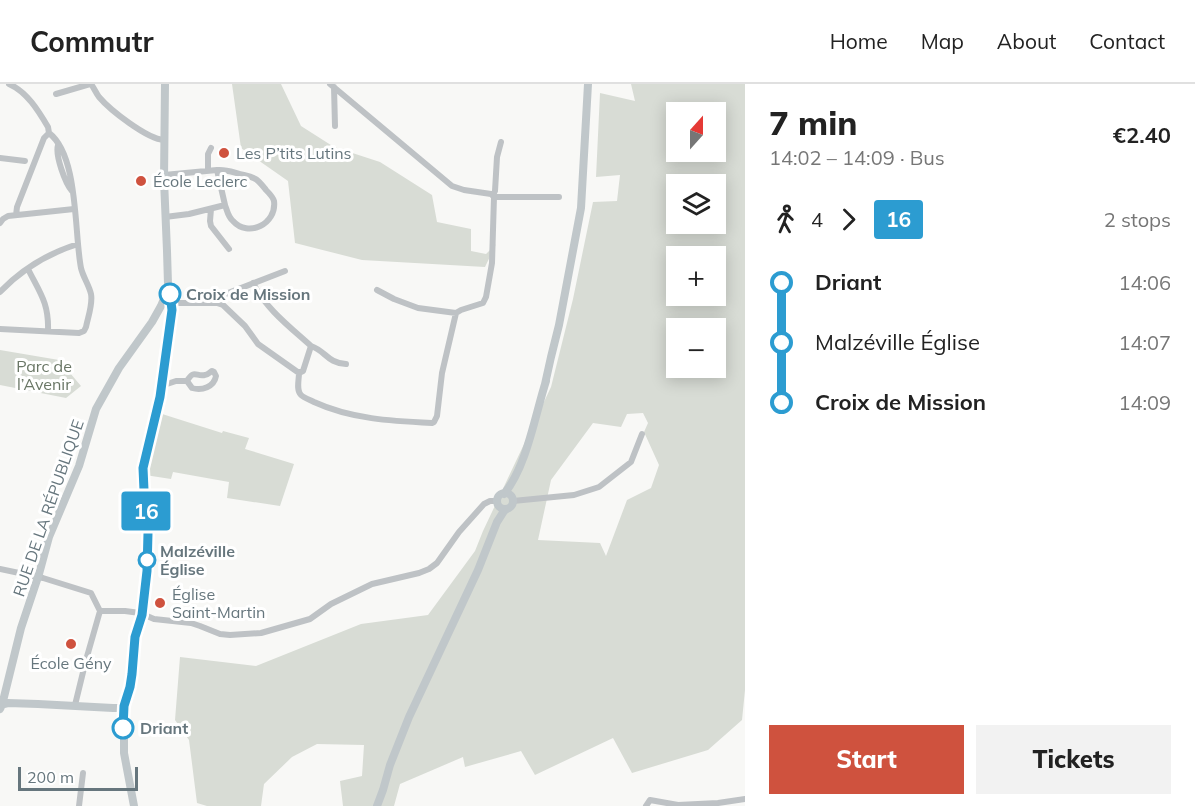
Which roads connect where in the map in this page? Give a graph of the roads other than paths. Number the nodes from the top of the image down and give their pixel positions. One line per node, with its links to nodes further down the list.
1 (9, 84): 8 (street)
2 (91, 84): 6 (street); 9 (street)
3 (165, 84): 9 (main road)
4 (588, 84): 43 (main road)
5 (332, 86): 7 (street); 17 (street)
6 (56, 94)
7 (335, 126)
8 (49, 133): 20 (street); 22 (street)
9 (164, 140): 16 (main road)
10 (501, 142): 17 (street)
11 (211, 148): 15 (street)
12 (0, 158): 13 (street)
13 (25, 161)
14 (218, 170): 15 (street); 19 (street); 19 (street)
15 (208, 171): 16 (street)
16 (164, 175): 23 (main road)
17 (494, 196): 18 (street); 34 (street)
18 (560, 196)
19 (225, 204): 21 (street)
20 (74, 208): 22 (street); 25 (street)
21 (212, 209): 23 (street); 26 (street)
22 (16, 215): 24 (street)
23 (165, 217): 32 (main road)
24 (0, 223)
25 (78, 244): 27 (street); 36 (street)
26 (230, 249)
27 (28, 269): 31 (street); 36 (street)
28 (285, 271): 29 (street)
29 (253, 283): 33 (street); 37 (street)
30 (377, 290): 34 (street)
31 (0, 292)
32 (168, 302): 33 (street); 41 (main road); 46 (main road, RUE DE LA RÉPUBLIQUE)
33 (217, 303): 39 (street)
34 (456, 313): 39 (street)
35 (0, 329): 36 (street)
36 (48, 331)
37 (311, 346): 38 (street); 39 (street)
38 (346, 364)
39 (299, 373)
40 (188, 381): 40 (street); 41 (street)
41 (162, 384): 48 (main road)
42 (642, 434): 43 (street)
43 (509, 497): 44 (main road); 44 (main road)
44 (501, 505): 48 (street); 56 (main road)
45 (0, 569): 46 (street)
46 (38, 577): 47 (street); 50 (main road, RUE DE LA RÉPUBLIQUE)
47 (100, 611): 48 (street); 49 (street)
48 (142, 615): 51 (main road)
49 (75, 705): 50 (main road); 51 (main road)
50 (1, 706)
51 (124, 706): 55 (main road)
52 (83, 773): 54 (street)
53 (745, 799): 57 (street)
54 (79, 806)
55 (134, 806)
56 (377, 806)
57 (646, 806)

